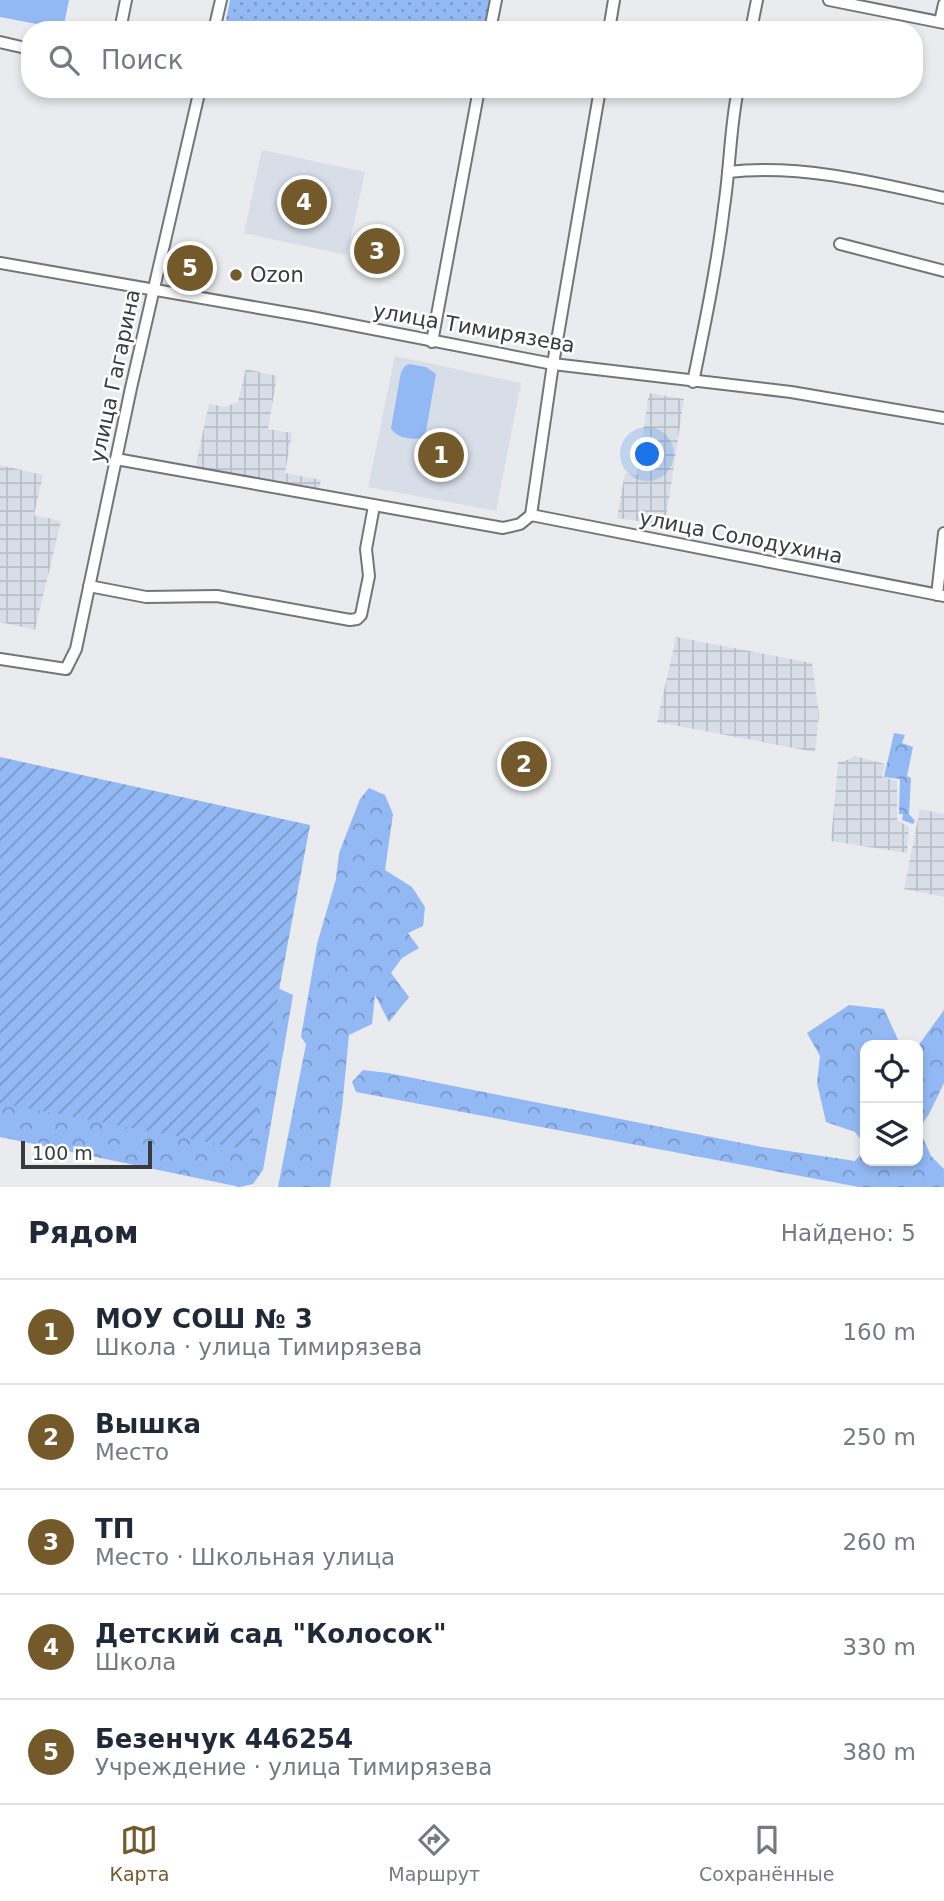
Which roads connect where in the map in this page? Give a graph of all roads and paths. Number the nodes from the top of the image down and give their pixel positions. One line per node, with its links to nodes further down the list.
1 (126, 0): 8 (street)
2 (221, 0): 9 (street)
3 (496, 0): 10 (street)
4 (614, 0): 11 (street)
5 (757, 0): 12 (street)
6 (829, 0): 13 (street)
7 (944, 4): 13 (street)
8 (122, 21)
9 (216, 21)
10 (492, 21)
11 (610, 21)
12 (753, 21)
13 (942, 23)
14 (0, 42): 15 (street)
15 (21, 47)
16 (198, 98): 25 (street, улица Гагарина)
17 (476, 98): 26 (street)
18 (598, 98): 27 (street)
19 (736, 98): 20 (street)
20 (728, 172): 21 (street); 28 (street)
21 (944, 198)
22 (840, 244): 24 (street)
23 (0, 263): 25 (street, улица Тимирязева)
24 (944, 271)
25 (153, 290): 26 (street, улица Тимирязева); 30 (street, улица Гагарина)
26 (432, 342): 27 (street, улица Тимирязева)
27 (553, 364): 28 (street, улица Тимирязева); 32 (street)
28 (693, 382): 29 (street, улица Тимирязева)
29 (944, 418)
30 (116, 459): 31 (street); 34 (street, улица Гагарина)
31 (374, 506): 32 (street); 34 (street)
32 (531, 515): 35 (street, улица Солодухина)
33 (944, 533): 35 (street)
34 (89, 586): 36 (street, улица Гагарина)
35 (941, 596)
36 (0, 659)

